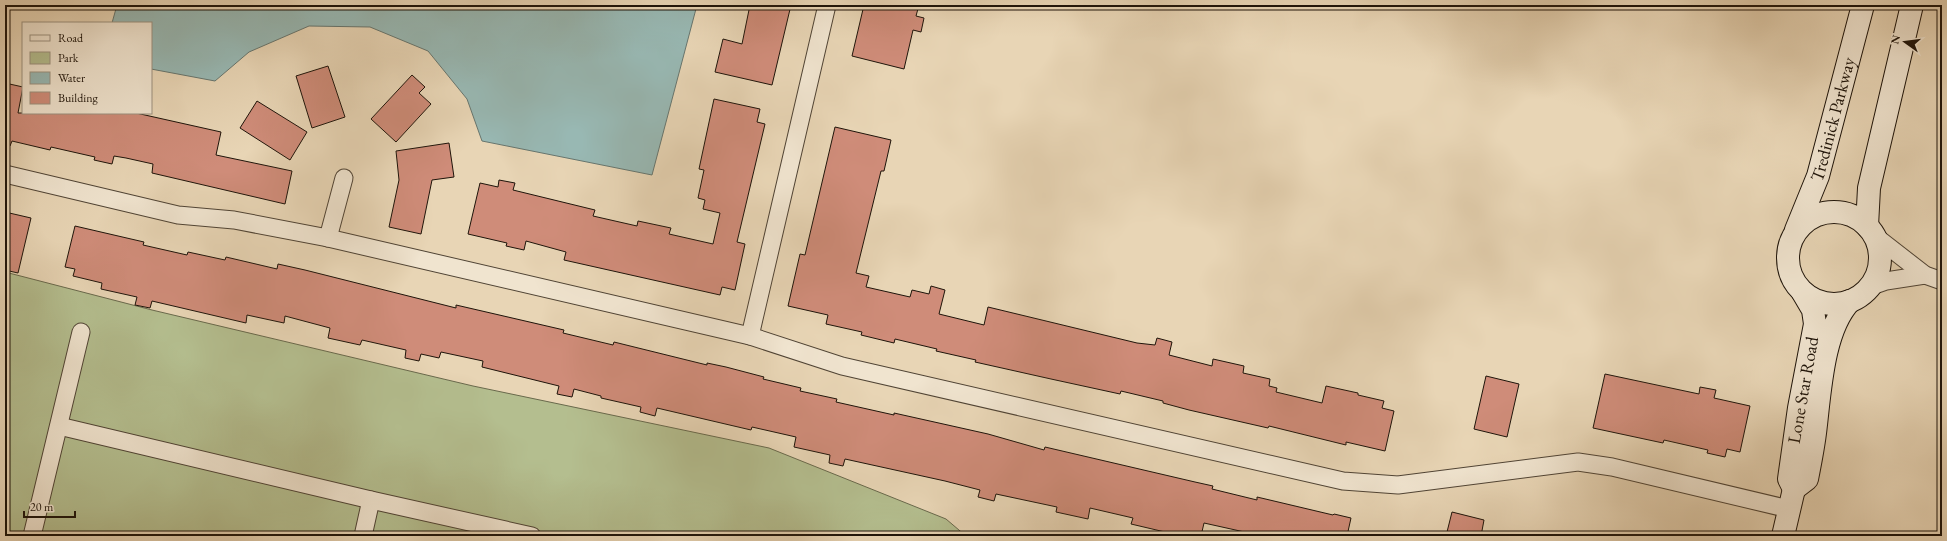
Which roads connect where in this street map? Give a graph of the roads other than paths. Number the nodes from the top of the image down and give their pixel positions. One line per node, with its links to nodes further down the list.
1 (827, 5): 15 (street)
2 (1862, 5): 7 (street, Tredinick Parkway)
3 (1912, 5): 6 (street)
4 (5, 174): 8 (street)
5 (344, 178): 8 (street)
6 (1869, 229): 7 (street); 9 (street); 11 (street)
7 (1796, 231): 12 (street)
8 (328, 238): 15 (street)
9 (1925, 275): 10 (street); 11 (street)
10 (1942, 281)
11 (1869, 287): 13 (street)
12 (1803, 293): 13 (street); 17 (street, Lone Star Road)
13 (1850, 301): 17 (street, Lone Star Road)
14 (80, 332): 16 (street)
15 (750, 336): 17 (street)
16 (59, 426): 18 (street); 19 (street)
17 (1792, 499): 22 (street, Lone Star Road)
18 (371, 500): 20 (street); 21 (street)
19 (32, 536)
20 (363, 536)
21 (532, 536)
22 (1783, 536)

